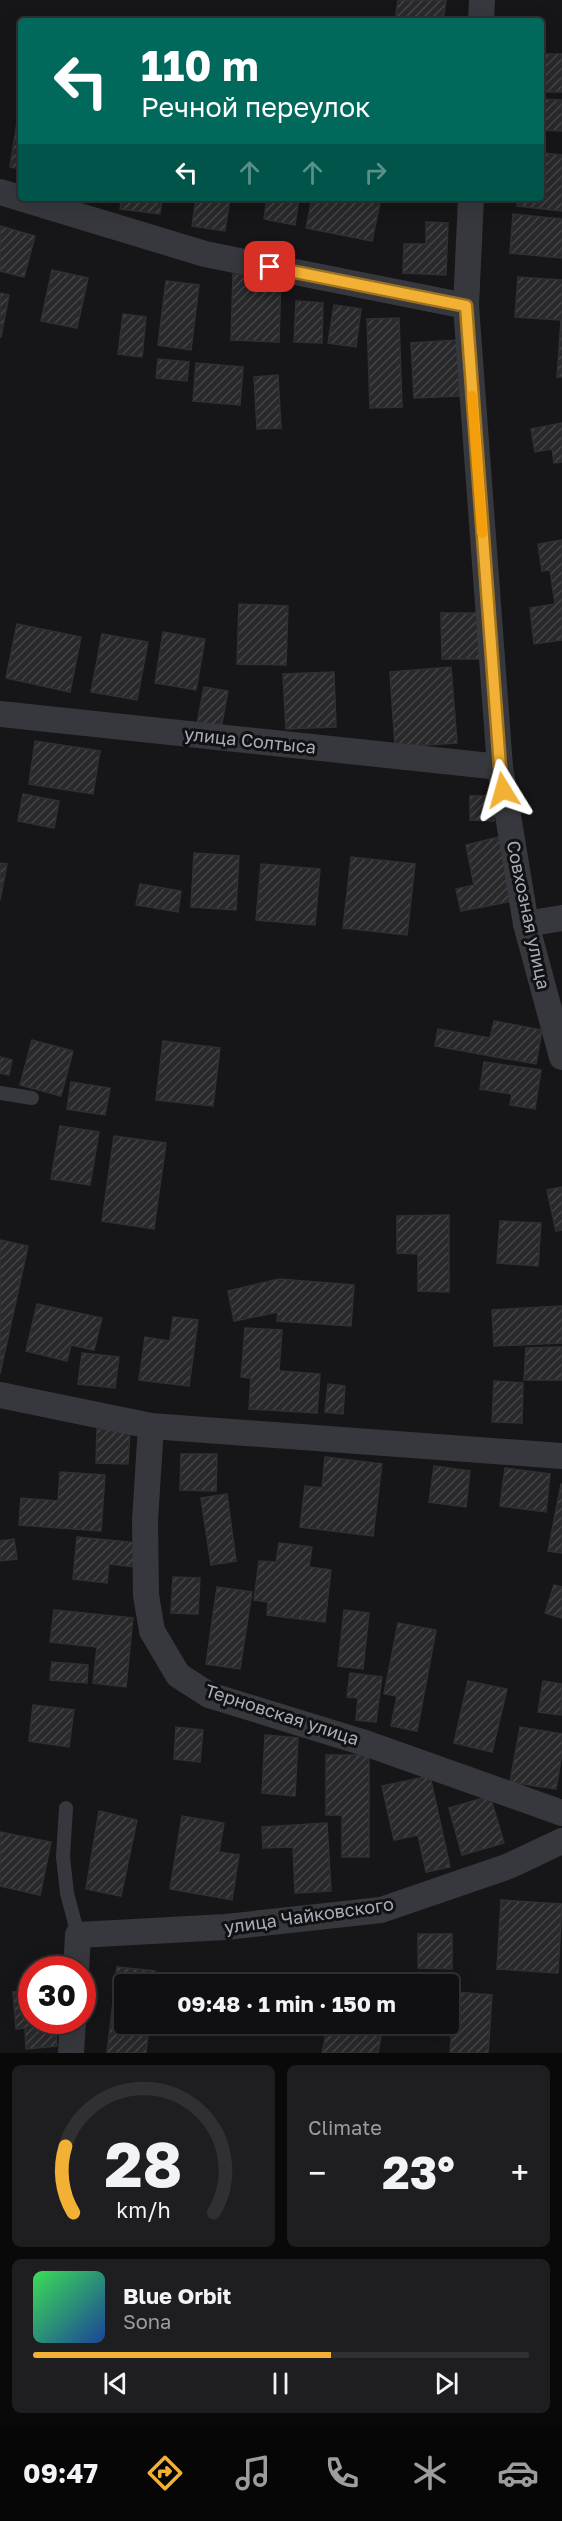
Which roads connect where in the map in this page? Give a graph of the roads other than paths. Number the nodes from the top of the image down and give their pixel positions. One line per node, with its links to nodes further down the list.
1 (482, 0): 2 (street)
2 (481, 18)
3 (0, 192): 4 (street)
4 (18, 197)
5 (30, 201): 7 (street)
6 (471, 201): 7 (street, Совхозная улица)
7 (466, 306): 9 (street, Совхозная улица)
8 (0, 714): 9 (street, улица Солтыса)
9 (500, 767): 11 (street, Совхозная улица)
10 (562, 918): 11 (street)
11 (526, 924): 12 (street, Совхозная улица)
12 (562, 1057)
13 (0, 1093): 14 (lane)
14 (32, 1098)
15 (0, 1395): 16 (street)
16 (151, 1426): 17 (street); 19 (street, Терновская улица)
17 (562, 1456)
18 (66, 1808): 21 (lane)
19 (562, 1813)
20 (562, 1841): 21 (street, улица Чайковского)
21 (78, 1935): 22 (street)
22 (77, 1956)
23 (72, 2034): 24 (street)
24 (71, 2053)

